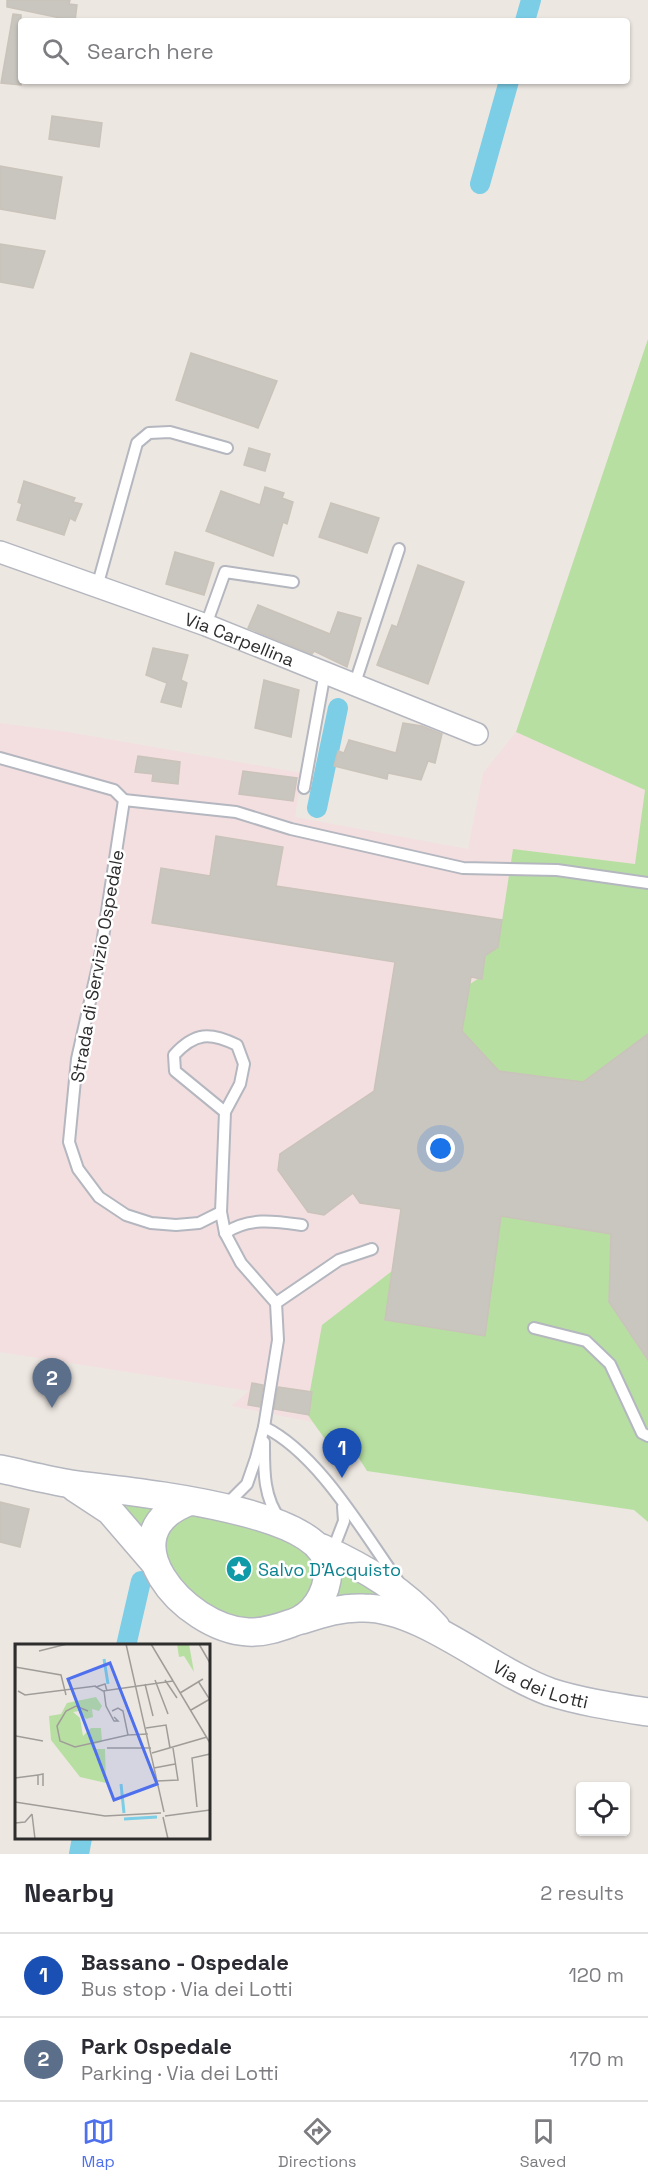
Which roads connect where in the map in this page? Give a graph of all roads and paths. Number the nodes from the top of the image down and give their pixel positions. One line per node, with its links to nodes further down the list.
1 (227, 448): 5 (lane)
2 (399, 549): 8 (lane)
3 (0, 552): 5 (street, Via Carpellina)
4 (292, 582): 6 (lane)
5 (97, 587): 6 (street, Via Carpellina)
6 (206, 625): 7 (street, Via Carpellina)
7 (325, 672): 8 (street, Via Carpellina); 11 (lane)
8 (355, 683): 9 (street, Via Carpellina)
9 (477, 734)
10 (0, 758): 12 (lane)
11 (304, 788)
12 (124, 800): 13 (lane); 15 (lane, Strada di Servizio Ospedale)
13 (648, 883)
14 (225, 1112): 14 (lane); 15 (lane)
15 (221, 1212): 17 (lane)
16 (302, 1225): 17 (lane)
17 (225, 1233): 19 (lane)
18 (372, 1249): 19 (lane)
19 (276, 1303): 21 (lane)
20 (534, 1328): 22 (lane)
21 (264, 1427): 26 (lane); 27 (lane); 28 (lane)
22 (648, 1436)
23 (0, 1469): 24 (street, Via dei Lotti)
24 (69, 1484): 25 (street, Via dei Lotti); 30 (street, Via dei Lotti)
25 (191, 1501): 27 (street, Via dei Lotti); 30 (street)
26 (343, 1506): 29 (lane); 31 (lane)
27 (224, 1507): 28 (street, Via dei Lotti)
28 (290, 1529): 29 (street, Via dei Lotti)
29 (327, 1555): 31 (street, Via dei Lotti); 32 (street)
30 (153, 1561): 32 (street, Via dei Lotti)
31 (414, 1602): 33 (street, Via dei Lotti)
32 (301, 1620): 33 (street, Via dei Lotti)
33 (443, 1634): 34 (street, Via dei Lotti)
34 (648, 1712)

